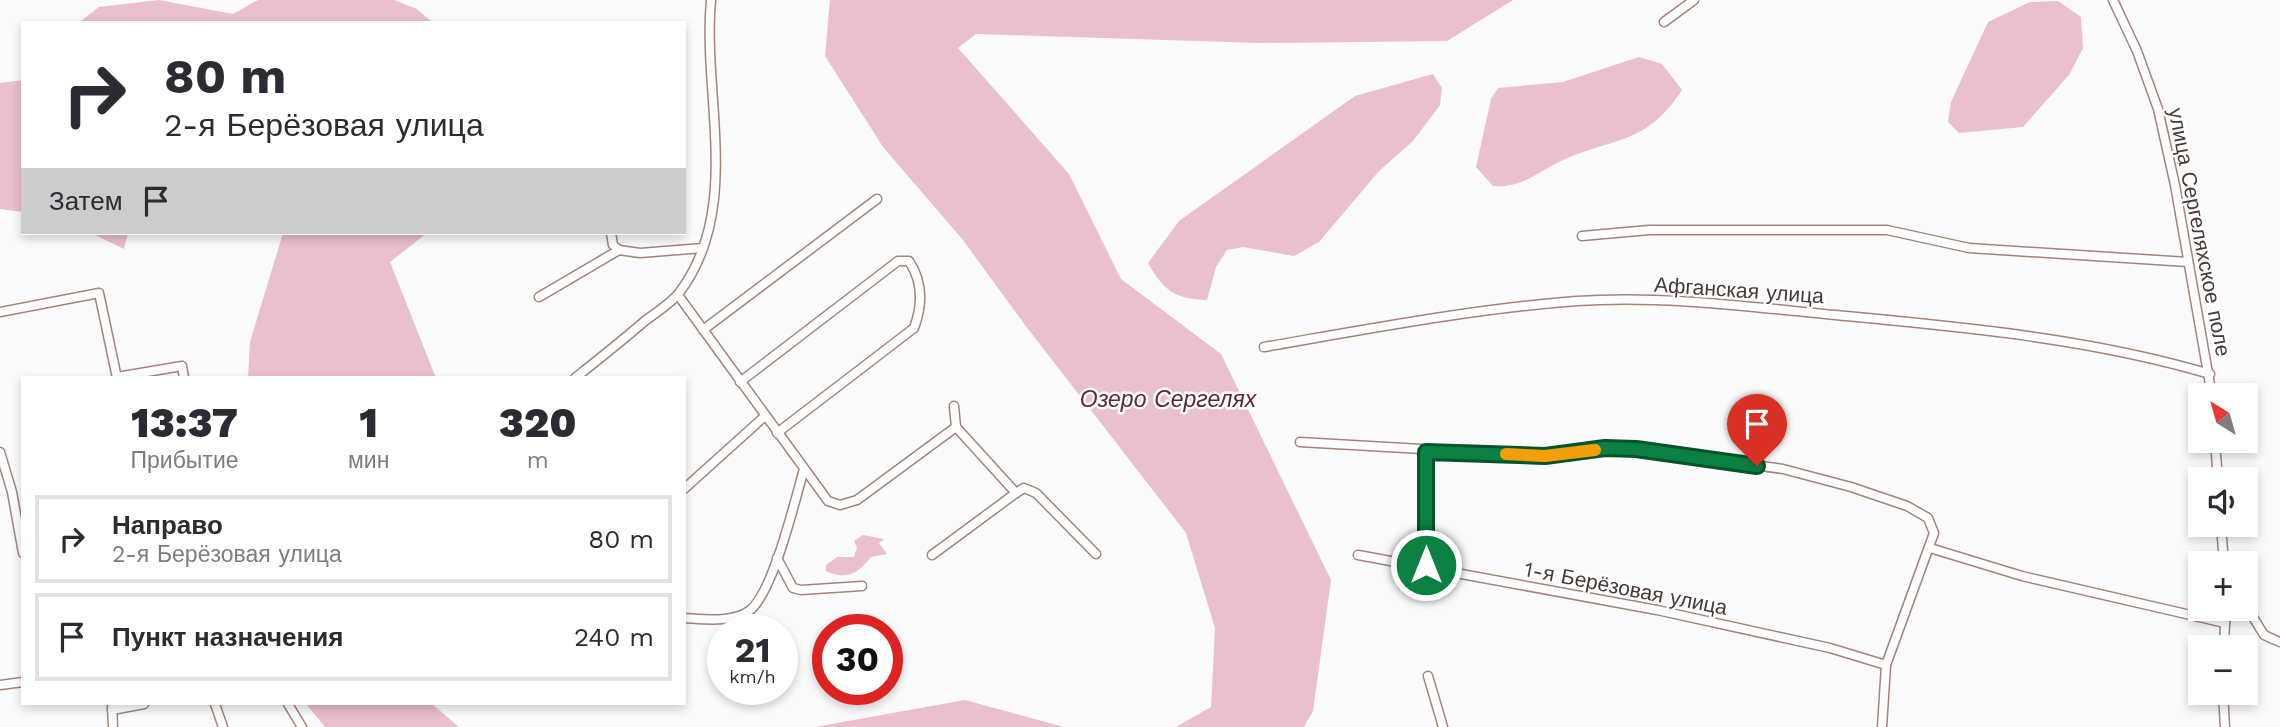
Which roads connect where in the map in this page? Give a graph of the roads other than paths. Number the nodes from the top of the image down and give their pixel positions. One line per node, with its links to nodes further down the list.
1 (711, 0): 8 (street)
2 (1694, 0): 4 (street)
3 (2113, 0): 10 (street, улица Сергеляхское поле)
4 (1664, 22)
5 (877, 199): 14 (street)
6 (611, 235): 9 (street)
7 (1582, 236): 10 (street)
8 (703, 248): 9 (street); 11 (street)
9 (619, 250): 12 (street)
10 (2189, 262): 16 (street, улица Сергеляхское поле)
11 (678, 295): 14 (street); 20 (street)
12 (539, 297)
13 (0, 312): 17 (street)
14 (703, 330): 21 (street)
15 (1264, 347): 16 (street, Афганская улица)
16 (2210, 374): 22 (street, улица Сергеляхское поле)
17 (117, 376)
18 (123, 376): 19 (street)
19 (184, 376)
20 (577, 376)
21 (740, 382): 24 (street); 26 (street)
22 (2211, 383)
23 (954, 406): 25 (street)
24 (765, 416): 26 (street); 31 (street)
25 (956, 427): 30 (street); 32 (street)
26 (777, 433): 30 (street)
27 (1300, 442): 28 (street)
28 (1426, 452): 34 (street); 39 (street)
29 (0, 453): 33 (street)
30 (804, 469): 38 (street)
31 (686, 487)
32 (1016, 493): 35 (street); 36 (street)
33 (21, 541)
34 (1930, 548): 43 (street); 46 (street)
35 (1096, 554)
36 (932, 555)
37 (1358, 555): 39 (street, 1-я Берёзовая улица)
38 (777, 558): 40 (street); 41 (street)
39 (1426, 565): 46 (street, 1-я Берёзовая улица)
40 (862, 586)
41 (686, 618)
42 (2255, 621): 45 (street)
43 (2225, 623): 44 (street)
44 (2225, 635)
45 (2280, 642)
46 (1886, 664): 59 (street)
47 (1428, 676): 58 (street)
48 (21, 682): 49 (street)
49 (0, 685)
50 (134, 705): 54 (street)
51 (215, 705): 56 (street)
52 (289, 705): 57 (street)
53 (2224, 705): 60 (street)
54 (112, 707): 55 (street)
55 (113, 727)
56 (223, 727)
57 (302, 727)
58 (1443, 727)
59 (1882, 727)
60 (2225, 727)

